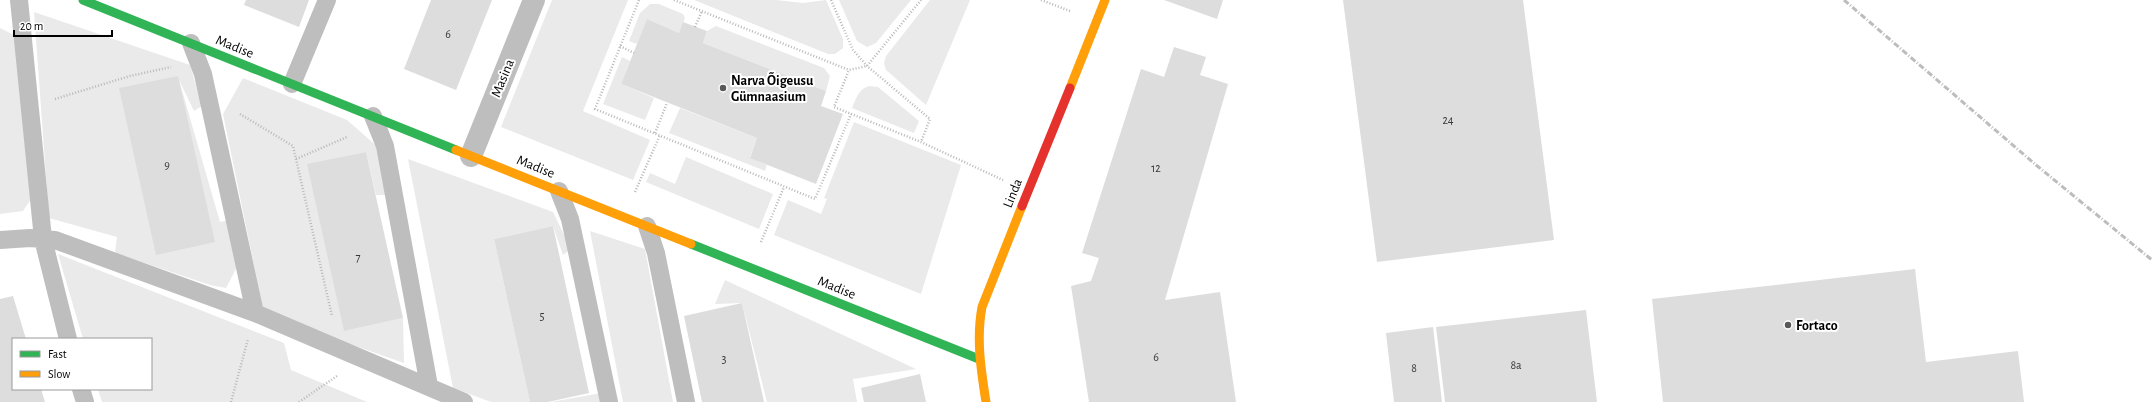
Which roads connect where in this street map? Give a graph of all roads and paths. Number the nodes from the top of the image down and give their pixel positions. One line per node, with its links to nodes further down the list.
1 (19, 0): 20 (lane)
2 (83, 0): 12 (street, Madise)
3 (327, 0): 18 (lane)
4 (534, 0): 28 (street, Masina)
5 (639, 0): 13 (path)
6 (674, 0): 10 (path)
7 (831, 0): 15 (path)
8 (921, 0): 15 (path)
9 (1105, 0): 32 (street, Linda)
10 (702, 11): 11 (path); 17 (path)
11 (695, 27)
12 (191, 43): 18 (street, Madise); 21 (lane)
13 (620, 46): 14 (path); 24 (path)
14 (634, 53)
15 (867, 66): 17 (path); 27 (path)
16 (174, 67): 20 (path)
17 (849, 70): 22 (path)
18 (292, 84): 23 (street, Madise)
19 (667, 102): 24 (path)
20 (30, 105): 35 (lane)
21 (211, 107): 29 (path); 38 (lane)
22 (851, 114): 27 (path); 30 (path)
23 (373, 116): 28 (street, Madise); 43 (lane)
24 (655, 133): 25 (path)
25 (660, 135): 30 (path); 33 (path)
26 (348, 136): 29 (path)
27 (921, 142): 32 (path)
28 (471, 156): 31 (street, Madise)
29 (296, 160): 40 (path)
30 (784, 187): 37 (path)
31 (559, 191): 34 (street, Madise); 49 (lane)
32 (1028, 191): 42 (street, Linda)
33 (634, 194)
34 (647, 226): 42 (street, Madise); 50 (lane)
35 (43, 239): 36 (lane); 38 (lane); 39 (lane)
36 (0, 240)
37 (760, 244)
38 (255, 313): 40 (lane); 46 (path)
39 (68, 338)
40 (340, 348): 41 (lane)
41 (362, 358): 43 (lane); 47 (path)
42 (979, 359): 51 (street, Linda)
43 (429, 386): 48 (lane)
44 (81, 390): 45 (lane)
45 (85, 402)
46 (231, 402)
47 (299, 402)
48 (464, 402)
49 (609, 402)
50 (686, 402)
51 (986, 402)

